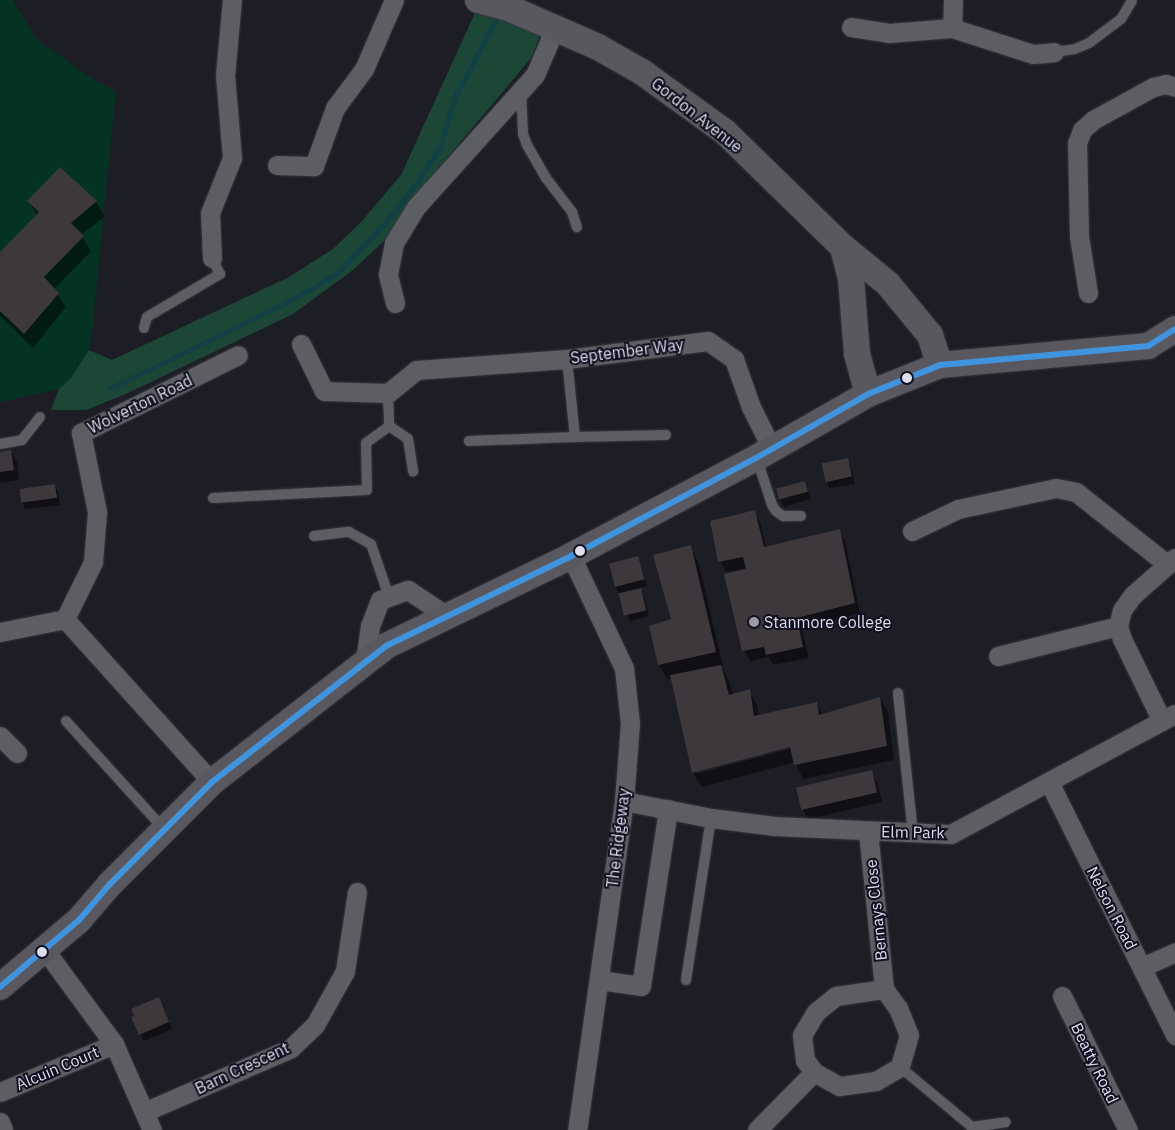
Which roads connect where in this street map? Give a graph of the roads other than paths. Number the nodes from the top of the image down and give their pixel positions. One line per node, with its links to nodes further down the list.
1 (232, 0): 15 (street)
2 (394, 0): 12 (street)
3 (478, 0): 7 (street, Gordon Avenue)
4 (953, 0): 8 (street)
5 (1132, 1): 9 (lane)
6 (851, 27): 8 (street)
7 (556, 28): 11 (street); 14 (street, Gordon Avenue)
8 (952, 28): 9 (street)
9 (1054, 52)
10 (1175, 87): 16 (street)
11 (521, 90): 13 (lane); 17 (street)
12 (277, 165)
13 (577, 227)
14 (843, 247): 23 (street, Gordon Avenue); 25 (street)
15 (212, 258): 18 (lane)
16 (1088, 294)
17 (395, 303)
18 (144, 328)
19 (1175, 329): 23 (street)
20 (301, 344): 24 (street)
21 (238, 355): 42 (street, Wolverton Road)
22 (568, 359): 24 (street, September Way); 29 (lane); 32 (street, September Way)
23 (940, 366): 25 (street)
24 (388, 393): 27 (lane)
25 (868, 394): 32 (street)
26 (40, 417): 31 (lane)
27 (389, 426): 33 (lane); 34 (lane)
28 (666, 435): 29 (lane)
29 (574, 437): 30 (lane)
30 (470, 441)
31 (0, 444)
32 (764, 453): 35 (lane); 38 (street)
33 (413, 472)
34 (213, 498)
35 (801, 516)
36 (912, 531): 39 (street)
37 (314, 536): 40 (lane)
38 (571, 556): 41 (street); 54 (street, The Ridgeway)
39 (1172, 562): 43 (street)
40 (389, 597): 41 (street); 46 (street)
41 (447, 616): 46 (street)
42 (65, 619): 44 (street); 52 (street)
43 (1118, 626): 45 (street); 48 (street)
44 (0, 632)
45 (998, 656)
46 (366, 661): 52 (street)
47 (898, 693): 59 (lane)
48 (1169, 718): 53 (street, Elm Park)
49 (66, 721): 57 (lane)
50 (0, 736): 51 (street)
51 (17, 753)
52 (212, 782): 57 (street)
53 (1049, 782): 59 (street, Elm Park); 63 (street, Nelson Road)
54 (624, 800): 55 (street, Elm Park); 64 (street, The Ridgeway)
55 (668, 810): 56 (street, Elm Park); 64 (street)
56 (711, 818): 58 (street, Elm Park); 65 (lane)
57 (164, 829): 61 (street)
58 (868, 831): 59 (street, Elm Park); 67 (street, Bernays Close)
59 (913, 834)
60 (356, 892): 74 (street, Barn Crescent)
61 (45, 950): 66 (street); 70 (street)
62 (1175, 952): 63 (street)
63 (1142, 967): 69 (street, Nelson Road)
64 (598, 980): 79 (street, The Ridgeway)
65 (686, 980)
66 (0, 987)
67 (884, 989): 71 (street); 72 (street)
68 (1062, 996): 81 (street, Beatty Road)
69 (1175, 1035)
70 (114, 1044): 73 (street, Alcuin Court); 74 (street)
71 (900, 1067): 72 (street); 76 (lane)
72 (814, 1072): 80 (street)
73 (0, 1092)
74 (144, 1112): 78 (street)
75 (0, 1122): 77 (street)
76 (1006, 1122)
77 (3, 1130)
78 (152, 1130)
79 (577, 1130)
80 (756, 1130)
81 (1128, 1130)

